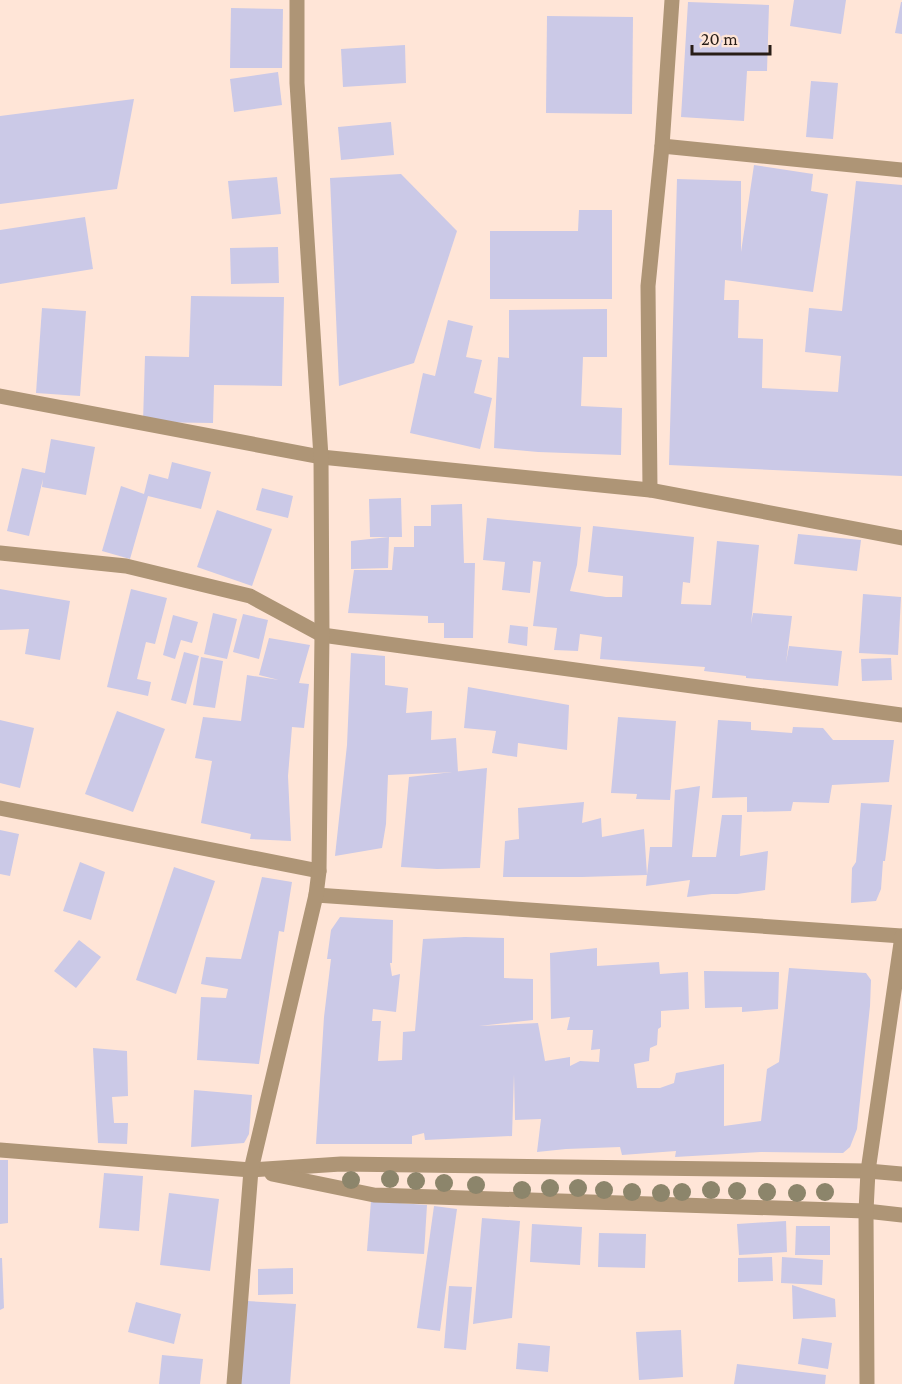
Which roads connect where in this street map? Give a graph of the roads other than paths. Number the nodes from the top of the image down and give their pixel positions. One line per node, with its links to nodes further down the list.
1 (297, 0): 6 (street)
2 (672, 0): 3 (street)
3 (662, 146): 4 (street); 7 (street)
4 (902, 170)
5 (0, 396): 6 (street)
6 (321, 457): 7 (street); 10 (street)
7 (650, 490): 8 (street)
8 (902, 538)
9 (0, 553): 10 (street)
10 (322, 635): 11 (street); 13 (street)
11 (902, 715)
12 (0, 808): 13 (street)
13 (319, 871): 14 (street)
14 (316, 895): 15 (street); 17 (street)
15 (902, 936): 18 (street)
16 (0, 1150): 17 (street)
17 (251, 1170): 18 (street); 20 (street); 22 (street)
18 (868, 1171): 19 (street); 20 (street)
19 (902, 1174)
20 (866, 1211): 21 (street); 23 (street)
21 (902, 1215)
22 (234, 1384)
23 (867, 1384)

